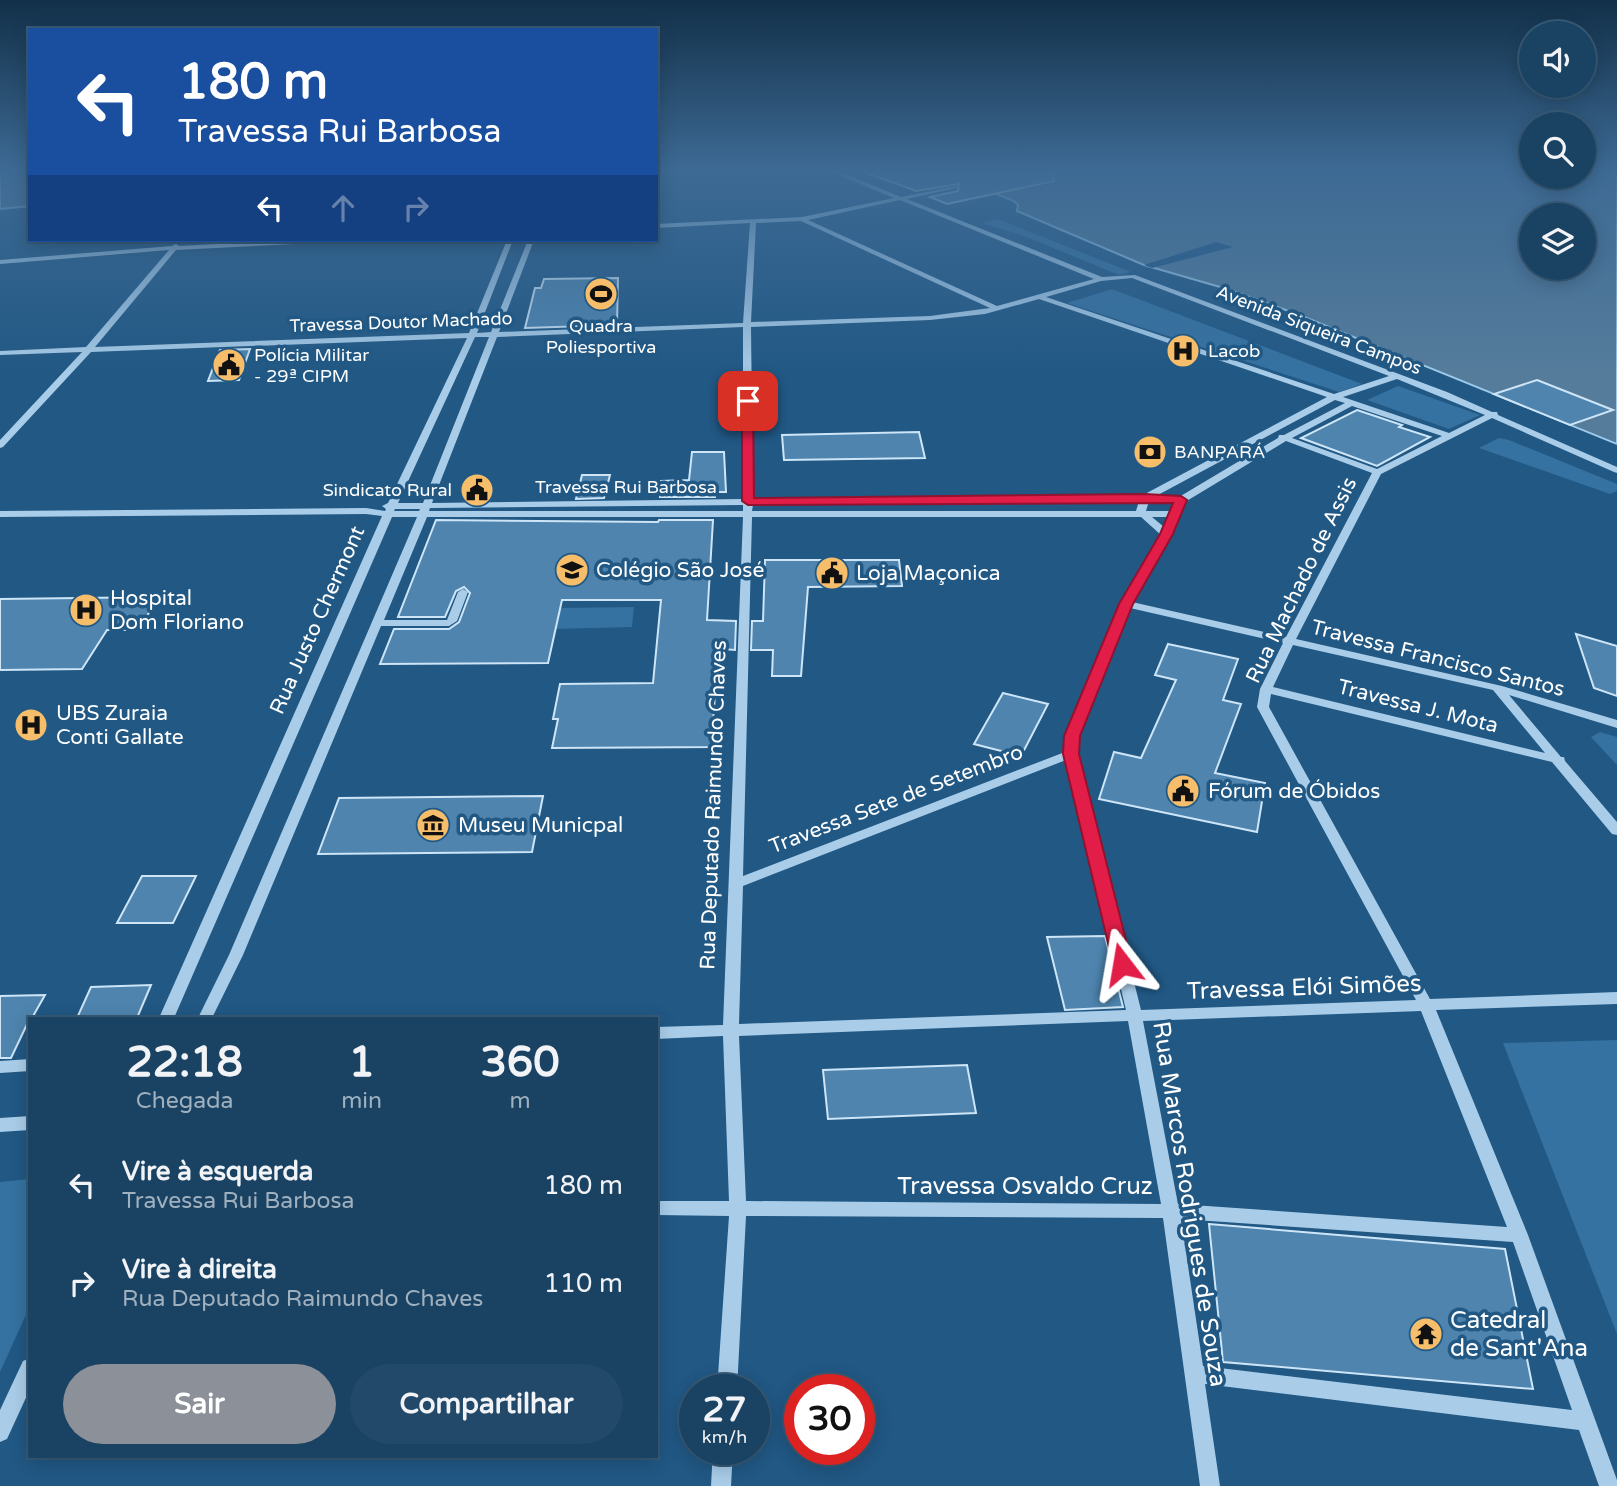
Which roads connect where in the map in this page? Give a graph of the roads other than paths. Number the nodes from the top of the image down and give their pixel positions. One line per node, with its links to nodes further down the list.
1 (751, 238): 14 (street, Rua Deputado Raimundo Chaves)
2 (844, 238): 13 (street)
3 (998, 238): 11 (street)
4 (180, 242): 8 (street)
5 (294, 242): 8 (street)
6 (509, 242): 16 (street, Rua Justo Chermont)
7 (530, 242): 15 (street)
8 (175, 248): 9 (street); 17 (street)
9 (0, 262)
10 (1133, 276): 11 (street, Travessa Doutor Machado); 19 (street, Avenida Siqueira Campos)
11 (1101, 279): 12 (street, Travessa Doutor Machado)
12 (1039, 297): 13 (street, Travessa Doutor Machado); 20 (street)
13 (998, 309): 14 (street, Travessa Doutor Machado)
14 (747, 326): 15 (street, Travessa Doutor Machado); 31 (street, Rua Deputado Raimundo Chaves)
15 (496, 334): 16 (street, Travessa Doutor Machado); 32 (street)
16 (472, 335): 17 (street, Travessa Doutor Machado); 33 (street, Rua Justo Chermont)
17 (89, 349): 18 (street, Travessa Doutor Machado); 26 (street)
18 (0, 353)
19 (1397, 376): 20 (street); 22 (street, Avenida Siqueira Campos)
20 (1334, 397): 21 (street); 23 (street)
21 (1351, 403): 24 (street); 25 (street)
22 (1494, 414): 24 (street, Rua Machado de Assis); 27 (street, Avenida Siqueira Campos)
23 (1268, 431): 25 (street); 29 (street)
24 (1447, 435): 28 (street, Rua Machado de Assis)
25 (1285, 438): 28 (street); 30 (street)
26 (0, 445)
27 (1617, 470)
28 (1377, 472): 41 (street, Rua Machado de Assis)
29 (1145, 498): 30 (street, Travessa Rui Barbosa); 31 (street, Travessa Rui Barbosa); 34 (street)
30 (1181, 500): 36 (street, Rua Marcos Rodrigues de Souza)
31 (747, 508): 32 (street, Travessa Rui Barbosa); 34 (street, Travessa Rui Barbosa); 48 (street, Rua Deputado Raimundo Chaves)
32 (424, 509): 33 (street, Travessa Rui Barbosa); 40 (street)
33 (390, 510): 35 (street); 51 (street, Rua Justo Chermont)
34 (1141, 512): 36 (street, Travessa Rui Barbosa); 37 (street)
35 (0, 514)
36 (1175, 514): 37 (street, Rua Marcos Rodrigues de Souza)
37 (1166, 534): 39 (street, Rua Marcos Rodrigues de Souza)
38 (463, 592): 40 (street)
39 (1126, 604): 41 (street, Travessa Francisco Santos); 45 (street, Rua Marcos Rodrigues de Souza)
40 (376, 623): 52 (street)
41 (1289, 641): 42 (street, Travessa Francisco Santos); 43 (street, Rua Machado de Assis)
42 (1498, 688): 44 (street, Travessa Francisco Santos); 46 (street)
43 (1266, 689): 46 (street, Travessa J. Mota); 50 (street, Rua Machado de Assis)
44 (1617, 724)
45 (1071, 754): 48 (street, Travessa Sete de Setembro); 53 (street, Rua Marcos Rodrigues de Souza)
46 (1560, 760): 47 (street)
47 (1617, 831)
48 (737, 883): 54 (street, Rua Deputado Raimundo Chaves)
49 (1617, 998): 50 (street, Travessa Elói Simões)
50 (1426, 1005): 53 (street, Travessa Elói Simões); 63 (street, Rua Machado de Assis)
51 (166, 1017)
52 (205, 1017)
53 (1135, 1017): 54 (street, Travessa Elói Simões); 62 (street, Rua Marcos Rodrigues de Souza)
54 (731, 1029): 55 (street, Travessa Elói Simões); 61 (street, Rua Deputado Raimundo Chaves)
55 (658, 1032)
56 (28, 1065): 57 (street)
57 (0, 1067)
58 (28, 1123): 59 (street)
59 (0, 1125)
60 (658, 1208): 61 (street, Travessa Osvaldo Cruz)
61 (738, 1208): 62 (street, Travessa Osvaldo Cruz); 65 (street, Rua Deputado Raimundo Chaves)
62 (1171, 1211): 63 (street, Travessa Osvaldo Cruz); 66 (street, Rua Marcos Rodrigues de Souza)
63 (1519, 1235): 67 (street, Rua Machado de Assis)
64 (28, 1371): 68 (street)
65 (728, 1374)
66 (1194, 1374): 67 (street); 71 (street, Rua Marcos Rodrigues de Souza)
67 (1586, 1421): 72 (street, Rua Machado de Assis)
68 (0, 1432)
69 (722, 1465): 70 (street)
70 (720, 1486)
71 (1210, 1486)
72 (1609, 1486)

